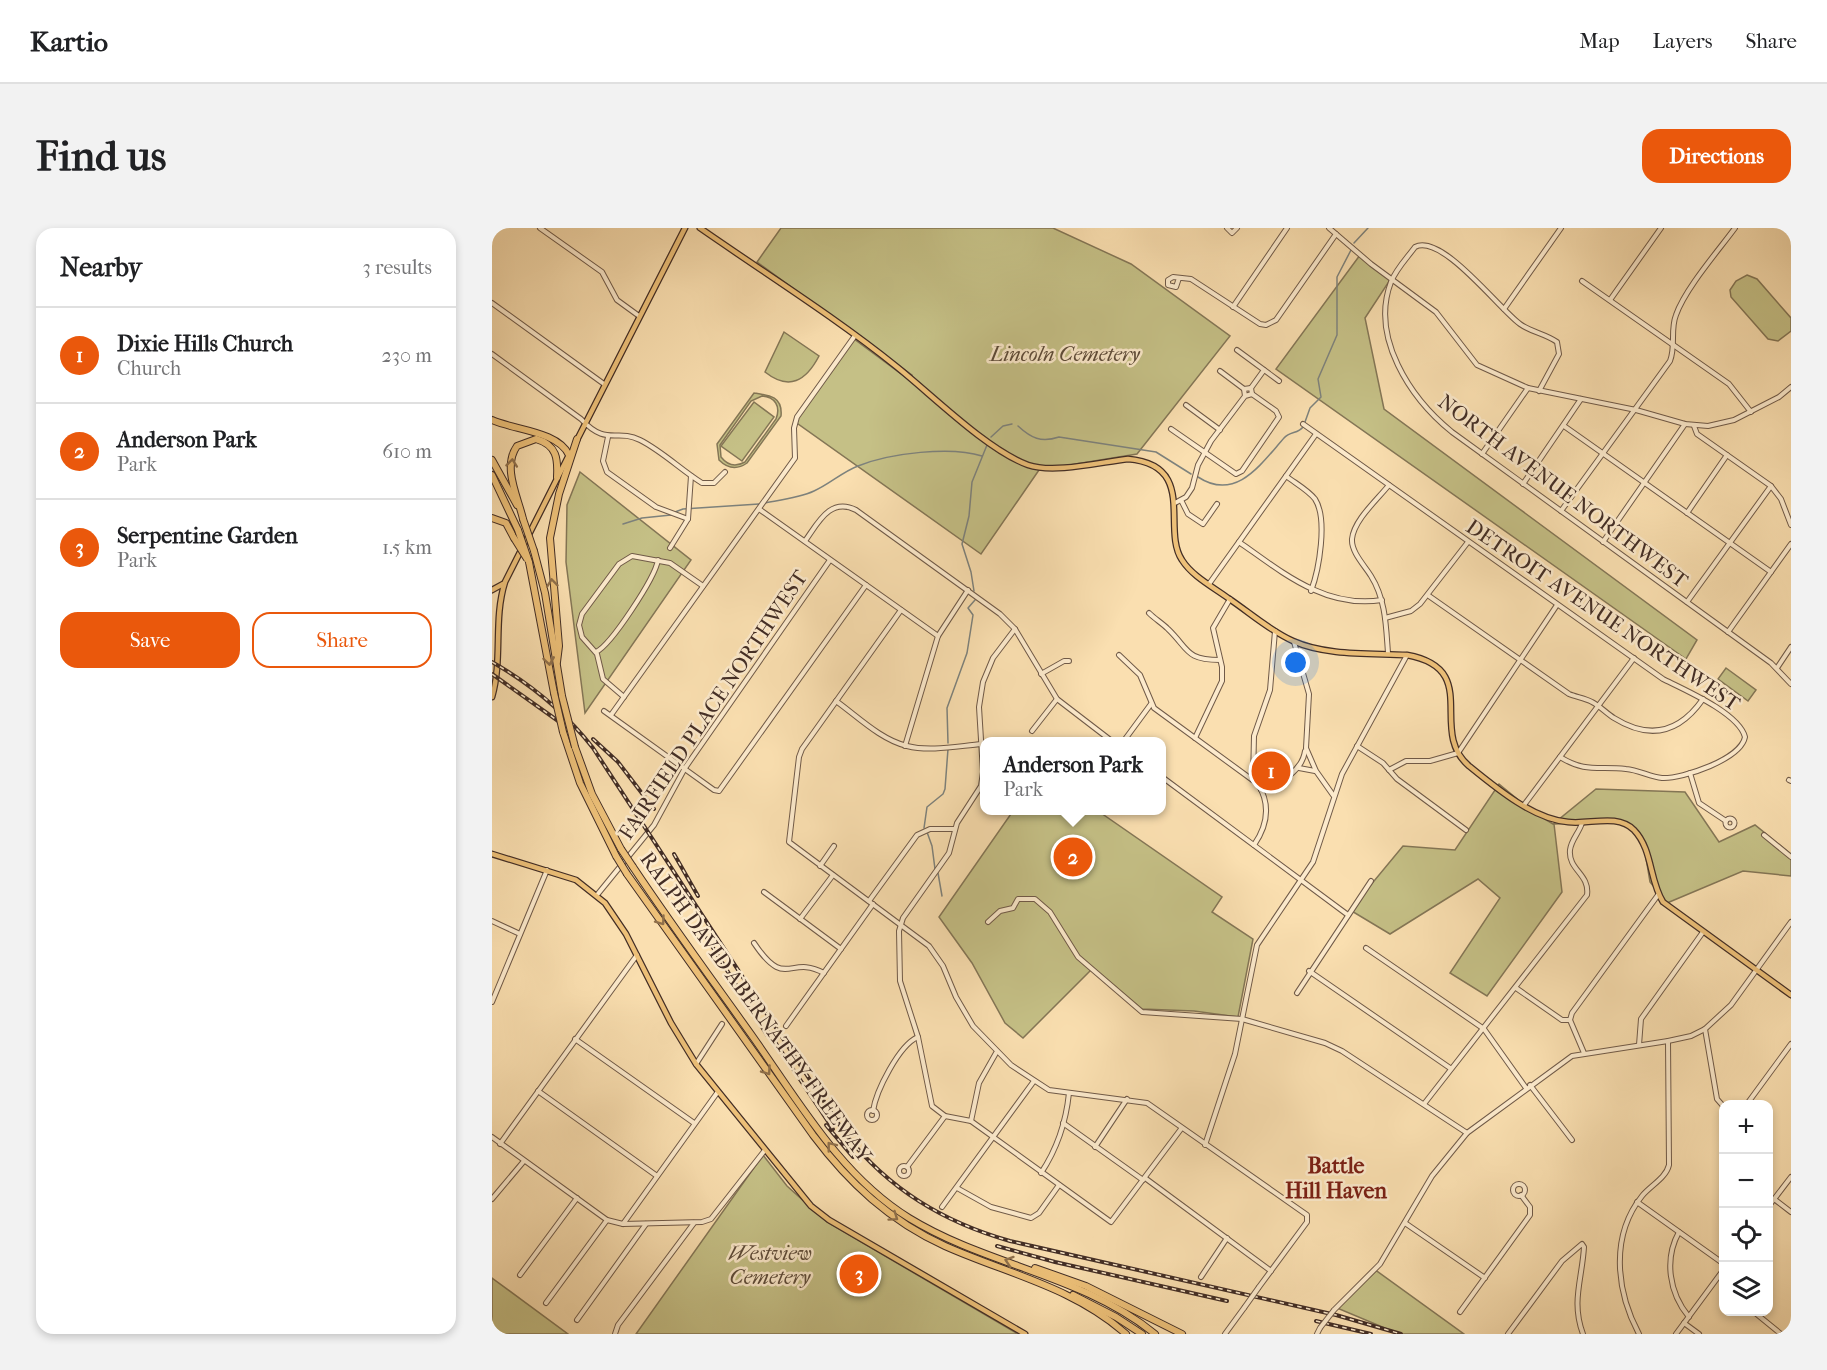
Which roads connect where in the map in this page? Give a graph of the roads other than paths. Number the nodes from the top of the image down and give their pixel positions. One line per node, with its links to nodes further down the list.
1 (540, 228): 19 (street)
2 (700, 228): 20 (main road)
3 (1225, 228): 4 (street)
4 (1237, 228)
5 (1287, 228): 17 (street)
6 (1329, 228): 11 (street)
7 (1561, 228): 18 (street)
8 (1661, 228): 15 (street)
9 (1735, 228): 21 (street)
10 (686, 229): 19 (main road)
11 (1336, 234): 13 (street); 17 (street)
12 (1179, 278): 17 (street)
13 (1392, 279): 18 (street); 30 (street); 53 (street, NORTH AVENUE NORTHWEST)
14 (1582, 280): 15 (street)
15 (1610, 300): 21 (street)
16 (492, 303): 27 (street)
17 (1233, 307)
18 (1504, 309): 32 (street)
19 (639, 316): 27 (main road)
20 (854, 337): 67 (main road); 69 (street)
21 (1674, 346): 37 (street); 38 (street)
22 (1237, 350): 24 (street)
23 (492, 354): 40 (street)
24 (1264, 370): 26 (street); 29 (street)
25 (1220, 371): 31 (street)
26 (1279, 381)
27 (604, 384): 40 (main road)
28 (1791, 387): 38 (street)
29 (1251, 388): 31 (street); 33 (street)
30 (1528, 388): 32 (street); 53 (street)
31 (1244, 389): 34 (street)
32 (1539, 391): 35 (street)
33 (1252, 394): 34 (street); 51 (street)
34 (1245, 396): 46 (street)
35 (1581, 399): 37 (street); 43 (street)
36 (1186, 405): 46 (street)
37 (1636, 410): 41 (street); 52 (street)
38 (1750, 412): 44 (street)
39 (492, 420): 50 (highway)
40 (585, 424): 48 (street); 49 (main road)
41 (1685, 424): 44 (street); 62 (street)
42 (1304, 425): 47 (street, DETROIT AVENUE NORTHWEST)
43 (1564, 426): 52 (street); 63 (street)
44 (1694, 426): 55 (street)
45 (1171, 429): 51 (street)
46 (1220, 430): 51 (street)
47 (1316, 434): 60 (street); 64 (street, DETROIT AVENUE NORTHWEST)
48 (608, 437): 59 (street); 74 (street)
49 (576, 442): 50 (highway); 54 (main road); 116 (highway, one-way to 49)
50 (563, 446): 54 (highway)
51 (1205, 452): 66 (street)
52 (1603, 453): 62 (street); 70 (street)
53 (1482, 454): 63 (street, NORTH AVENUE NORTHWEST)
54 (568, 455): 61 (main road)
55 (1727, 455): 65 (street); 71 (street)
56 (492, 460): 73 (highway)
57 (724, 472): 59 (street)
58 (492, 475): 85 (highway, bridge)
59 (692, 476): 74 (street)
60 (1286, 476): 77 (street); 93 (street)
61 (557, 477): 73 (highway, one-way to 61); 87 (main road)
62 (1645, 483): 71 (street); 79 (street)
63 (1523, 484): 70 (street, NORTH AVENUE NORTHWEST)
64 (1389, 485): 78 (street, DETROIT AVENUE NORTHWEST); 96 (street)
65 (1771, 486): 75 (street); 80 (street)
66 (1182, 500): 67 (street); 68 (street)
67 (1175, 503): 88 (main road)
68 (1217, 504)
69 (759, 509): 76 (street); 90 (street)
70 (1561, 511): 79 (street, NORTH AVENUE NORTHWEST)
71 (1688, 513): 80 (street)
72 (492, 518): 85 (highway, bridge)
73 (523, 519): 116 (highway, bridge)
74 (688, 519): 82 (street)
75 (1791, 525)
76 (805, 542): 84 (street); 92 (street)
77 (1239, 542): 88 (street); 93 (street)
78 (1468, 542): 94 (street); 98 (street, DETROIT AVENUE NORTHWEST)
79 (1604, 542): 97 (street, NORTH AVENUE NORTHWEST)
80 (1730, 542): 86 (street); 97 (street)
81 (1791, 544): 86 (street)
82 (670, 548)
83 (658, 560): 90 (street); 108 (street); 108 (street)
84 (830, 560): 89 (street); 140 (street, FAIRFIELD PLACE NORTHWEST)
85 (529, 562): 256 (highway, RALPH DAVID ABERNATHY FREEWAY, one-way to 256, bridge)
86 (1771, 572): 104 (street)
87 (505, 582): 91 (main road); 120 (main road)
88 (1209, 584): 95 (main road)
89 (866, 585): 99 (street); 140 (street)
90 (703, 586): 121 (street)
91 (492, 590)
92 (968, 590): 102 (street); 105 (street)
93 (1311, 591): 96 (street)
94 (1429, 596): 101 (street); 113 (street)
95 (1230, 599): 103 (main road); 114 (street)
96 (1382, 600): 101 (street)
97 (1687, 602): 104 (street, NORTH AVENUE NORTHWEST)
98 (1557, 605): 112 (street, DETROIT AVENUE NORTHWEST); 113 (street)
99 (901, 610): 105 (street); 124 (street)
100 (1149, 613): 114 (street)
101 (1385, 618): 109 (street)
102 (1015, 629): 118 (street); 130 (street)
103 (1276, 630): 106 (main road); 145 (street)
104 (1728, 632): 117 (street, NORTH AVENUE NORTHWEST)
105 (938, 636): 135 (street)
106 (1294, 642): 109 (main road); 137 (street)
107 (1791, 647): 117 (street)
108 (596, 652): 121 (street)
109 (1388, 653): 110 (main road)
110 (1407, 655): 136 (street); 138 (main road)
111 (1119, 656): 125 (street)
112 (1634, 658): 123 (street, DETROIT AVENUE NORTHWEST); 126 (street)
113 (1519, 659): 126 (street); 138 (street)
114 (1220, 660): 133 (street)
115 (1069, 661): 118 (street)
116 (557, 662): 249 (highway, RALPH DAVID ABERNATHY FREEWAY, one-way to 116, bridge)
117 (1777, 668): 119 (street, NORTH AVENUE NORTHWEST)
118 (1041, 674): 122 (street)
119 (1791, 684)
120 (492, 697)
121 (624, 697): 128 (street)
122 (1057, 699): 129 (street); 131 (street)
123 (1703, 699): 126 (street); 144 (street, DETROIT AVENUE NORTHWEST)
124 (836, 701): 135 (street); 160 (street)
125 (1151, 704): 132 (street); 133 (street)
126 (1599, 706): 139 (street)
127 (604, 711): 128 (street)
128 (611, 715): 140 (street)
129 (1032, 731)
130 (981, 737)
131 (1108, 737)
132 (1126, 737)
133 (1196, 738): 145 (street)
134 (980, 744): 135 (street)
135 (905, 746)
136 (1357, 746): 142 (street); 149 (street)
137 (1306, 748): 141 (street); 143 (street)
138 (1458, 753): 142 (street); 150 (main road)
139 (1560, 757): 144 (street, DETROIT AVENUE NORTHWEST); 150 (street)
140 (685, 768): 167 (street, FAIRFIELD PLACE NORTHWEST)
141 (1299, 768): 143 (street); 148 (street)
142 (1389, 770): 154 (street)
143 (1316, 771): 149 (street)
144 (1690, 773): 151 (street)
145 (1253, 780): 148 (street)
146 (1166, 781): 156 (street)
147 (980, 788): 153 (street)
148 (1262, 790): 156 (street)
149 (1333, 795): 163 (street)
150 (1524, 805): 152 (main road)
151 (1726, 821)
152 (1582, 823): 166 (main road); 184 (street)
153 (955, 829): 168 (street); 174 (street)
154 (1466, 830)
155 (1764, 835): 159 (street)
156 (1254, 845): 163 (street)
157 (834, 846): 160 (street)
158 (492, 854): 161 (main road)
159 (1791, 857)
160 (820, 866): 162 (street)
161 (547, 870): 167 (main road); 176 (street)
162 (833, 875): 168 (street); 170 (street)
163 (1300, 880): 169 (street); 188 (street)
164 (1371, 881): 169 (street)
165 (764, 892): 170 (street)
166 (1658, 894): 175 (main road); 189 (street)
167 (597, 895): 180 (main road)
168 (871, 903): 174 (street); 179 (street)
169 (1348, 915): 182 (street)
170 (800, 919): 179 (street)
171 (492, 921): 176 (street)
172 (988, 922): 188 (street)
173 (1791, 922): 181 (street)
174 (901, 924): 194 (street); 199 (street)
175 (1702, 932): 181 (main road); 198 (street)
176 (520, 934): 187 (street)
177 (754, 944): 183 (street)
178 (1366, 948): 192 (street)
179 (841, 949): 183 (street)
180 (638, 954): 195 (street); 201 (main road)
181 (1756, 970): 186 (main road); 193 (street)
182 (1309, 971): 185 (street); 202 (street)
183 (824, 973): 191 (street)
184 (1516, 988): 189 (street); 192 (street)
185 (1297, 993)
186 (1791, 995)
187 (492, 1002)
188 (1242, 1019): 211 (street); 223 (street)
189 (1570, 1020): 200 (street)
190 (722, 1024): 201 (street)
191 (786, 1026)
192 (1484, 1029): 202 (street); 204 (street)
193 (1705, 1029): 196 (street); 210 (street)
194 (918, 1037): 212 (street); 213 (street)
195 (575, 1039): 205 (street); 215 (street)
196 (1668, 1041): 198 (street); 238 (street)
197 (1791, 1044): 209 (street)
198 (1639, 1045): 200 (street)
199 (996, 1053): 203 (street); 214 (street)
200 (1584, 1053): 204 (street)
201 (696, 1064): 206 (main road)
202 (1450, 1068): 211 (street)
203 (1034, 1081): 207 (street); 220 (street)
204 (1528, 1086): 218 (street); 221 (street)
205 (538, 1091): 222 (street); 229 (street)
206 (717, 1093): 215 (street); 225 (main road)
207 (1069, 1093): 208 (street); 216 (street)
208 (1127, 1099): 217 (street); 224 (street)
209 (1750, 1100)
210 (1719, 1101)
211 (1424, 1104): 218 (street)
212 (873, 1111)
213 (945, 1116): 214 (street); 227 (street)
214 (971, 1121): 220 (street)
215 (694, 1123): 229 (street)
216 (1063, 1124): 224 (street); 228 (street)
217 (1181, 1129): 223 (street); 231 (street)
218 (1467, 1133): 243 (street)
219 (492, 1137): 222 (street)
220 (994, 1138): 228 (street); 233 (street)
221 (1572, 1140)
222 (500, 1144): 226 (street)
223 (1205, 1145): 250 (street)
224 (1095, 1147): 231 (street)
225 (765, 1150): 242 (street); 264 (main road)
226 (524, 1161): 235 (street); 236 (street)
227 (907, 1167)
228 (1041, 1173): 232 (street)
229 (657, 1176): 244 (street)
230 (1791, 1177): 237 (street)
231 (1144, 1179): 232 (street); 247 (street)
232 (1059, 1185): 233 (street)
233 (957, 1188): 239 (street)
234 (1521, 1195): 254 (street)
235 (577, 1198): 241 (street); 251 (street)
236 (492, 1199)
237 (1774, 1199): 240 (street)
238 (1637, 1202): 246 (street); 273 (street)
239 (942, 1207)
240 (1791, 1212)
241 (607, 1220): 244 (street); 257 (street)
242 (694, 1222): 245 (street); 263 (street)
243 (1405, 1223): 254 (street); 270 (street, bridge)
244 (623, 1224): 245 (street)
245 (646, 1224): 261 (street)
246 (1679, 1232): 248 (street); 260 (street)
247 (1227, 1238): 250 (street); 253 (street)
248 (1721, 1262)
249 (1029, 1268): 267 (highway, RALPH DAVID ABERNATHY FREEWAY); 268 (highway)
250 (1271, 1271): 269 (street, bridge)
251 (520, 1275)
252 (1719, 1275): 255 (street)
253 (1201, 1277)
254 (1485, 1278): 258 (street)
255 (1717, 1278): 260 (street)
256 (1059, 1289): 265 (highway); 266 (highway)
257 (546, 1303)
258 (1460, 1312)
259 (1760, 1316): 276 (street)
260 (1689, 1317): 262 (street)
261 (577, 1320)
262 (1684, 1323): 274 (street); 275 (street)
263 (615, 1334)
264 (1025, 1334)
265 (1126, 1334)
266 (1142, 1334)
267 (1155, 1334)
268 (1182, 1334)
269 (1225, 1334)
270 (1317, 1334)
271 (1508, 1334): 272 (street)
272 (1583, 1334)
273 (1639, 1334)
274 (1676, 1334)
275 (1699, 1334)
276 (1781, 1334)

